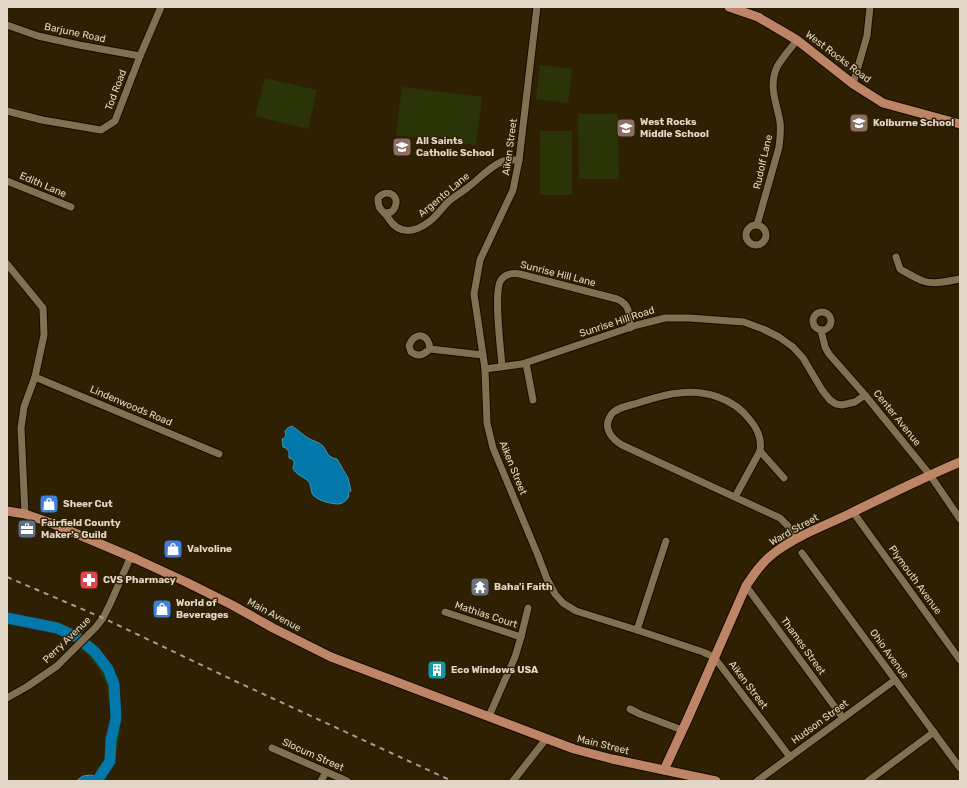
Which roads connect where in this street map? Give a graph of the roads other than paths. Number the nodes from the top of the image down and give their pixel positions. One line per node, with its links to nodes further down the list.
1 (161, 7): 7 (street, Tod Road)
2 (537, 7): 11 (street, Aiken Street)
3 (730, 7): 6 (main road, West Rocks Road)
4 (870, 7): 8 (street)
5 (7, 25): 7 (street, Barjune Road)
6 (797, 40): 8 (main road, West Rocks Road); 15 (street, Rudolf Lane)
7 (140, 56): 9 (street, Tod Road)
8 (853, 84): 10 (main road, West Rocks Road)
9 (7, 111)
10 (960, 124)
11 (519, 160): 14 (street, Argento Lane); 22 (street, Aiken Street)
12 (7, 180): 13 (street, Edith Lane)
13 (71, 207)
14 (386, 213)
15 (757, 225)
16 (896, 257): 18 (street)
17 (7, 264): 26 (street)
18 (960, 279)
19 (630, 328): 23 (street, Sunrise Hill Road); 24 (street, Sunrise Hill Lane); 27 (street, Sunrise Hill Road)
20 (821, 330): 27 (street, Center Avenue)
21 (430, 349): 22 (street)
22 (483, 355): 25 (street, Aiken Street)
23 (526, 362): 24 (street, Sunrise Hill Road); 28 (street)
24 (502, 366): 25 (street, Sunrise Hill Road)
25 (485, 369): 46 (street, Aiken Street)
26 (35, 377): 30 (street, Lindenwoods Road); 37 (street)
27 (865, 395): 32 (street, Center Avenue)
28 (533, 400)
29 (760, 450): 33 (street); 34 (street); 34 (street)
30 (218, 454)
31 (960, 462): 32 (main road, Ward Street)
32 (930, 475): 36 (main road, Ward Street); 38 (street, Center Avenue)
33 (784, 478)
34 (735, 497): 39 (street)
35 (7, 511): 37 (main road, Main Avenue)
36 (853, 512): 39 (main road, Ward Street); 49 (street, Plymouth Avenue)
37 (25, 514): 42 (main road, Main Avenue)
38 (960, 519)
39 (794, 540): 43 (main road, Ward Street)
40 (666, 541): 46 (street)
41 (802, 553): 50 (street, Ohio Avenue)
42 (131, 556): 51 (street, Perry Avenue); 53 (main road, Main Avenue)
43 (746, 586): 48 (main road, Ward Street); 54 (street, Thames Street)
44 (528, 608): 47 (street)
45 (445, 612): 47 (street, Mathias Court)
46 (637, 630): 48 (street, Aiken Street)
47 (521, 637): 53 (street)
48 (714, 657): 55 (main road, Ward Street); 59 (street, Aiken Street)
49 (960, 660)
50 (895, 680): 54 (street, Hudson Street); 56 (street, Ohio Avenue)
51 (7, 698)
52 (630, 709): 55 (street)
53 (489, 716): 57 (main road, Main Street)
54 (843, 718): 59 (street, Hudson Street)
55 (682, 730): 61 (main road, Ward Street)
56 (934, 732): 60 (street, Ohio Avenue); 69 (street)
57 (546, 738): 61 (main road, Main Street); 66 (street)
58 (272, 748): 62 (street, Slocum Street)
59 (790, 757): 68 (street, Hudson Street)
60 (960, 768)
61 (664, 770): 63 (main road, Main Street)
62 (326, 772): 64 (street); 65 (street, Slocum Street)
63 (699, 779): 67 (main road, Main Street)
64 (321, 781)
65 (347, 781)
66 (513, 781)
67 (716, 781)
68 (757, 781)
69 (868, 781)

